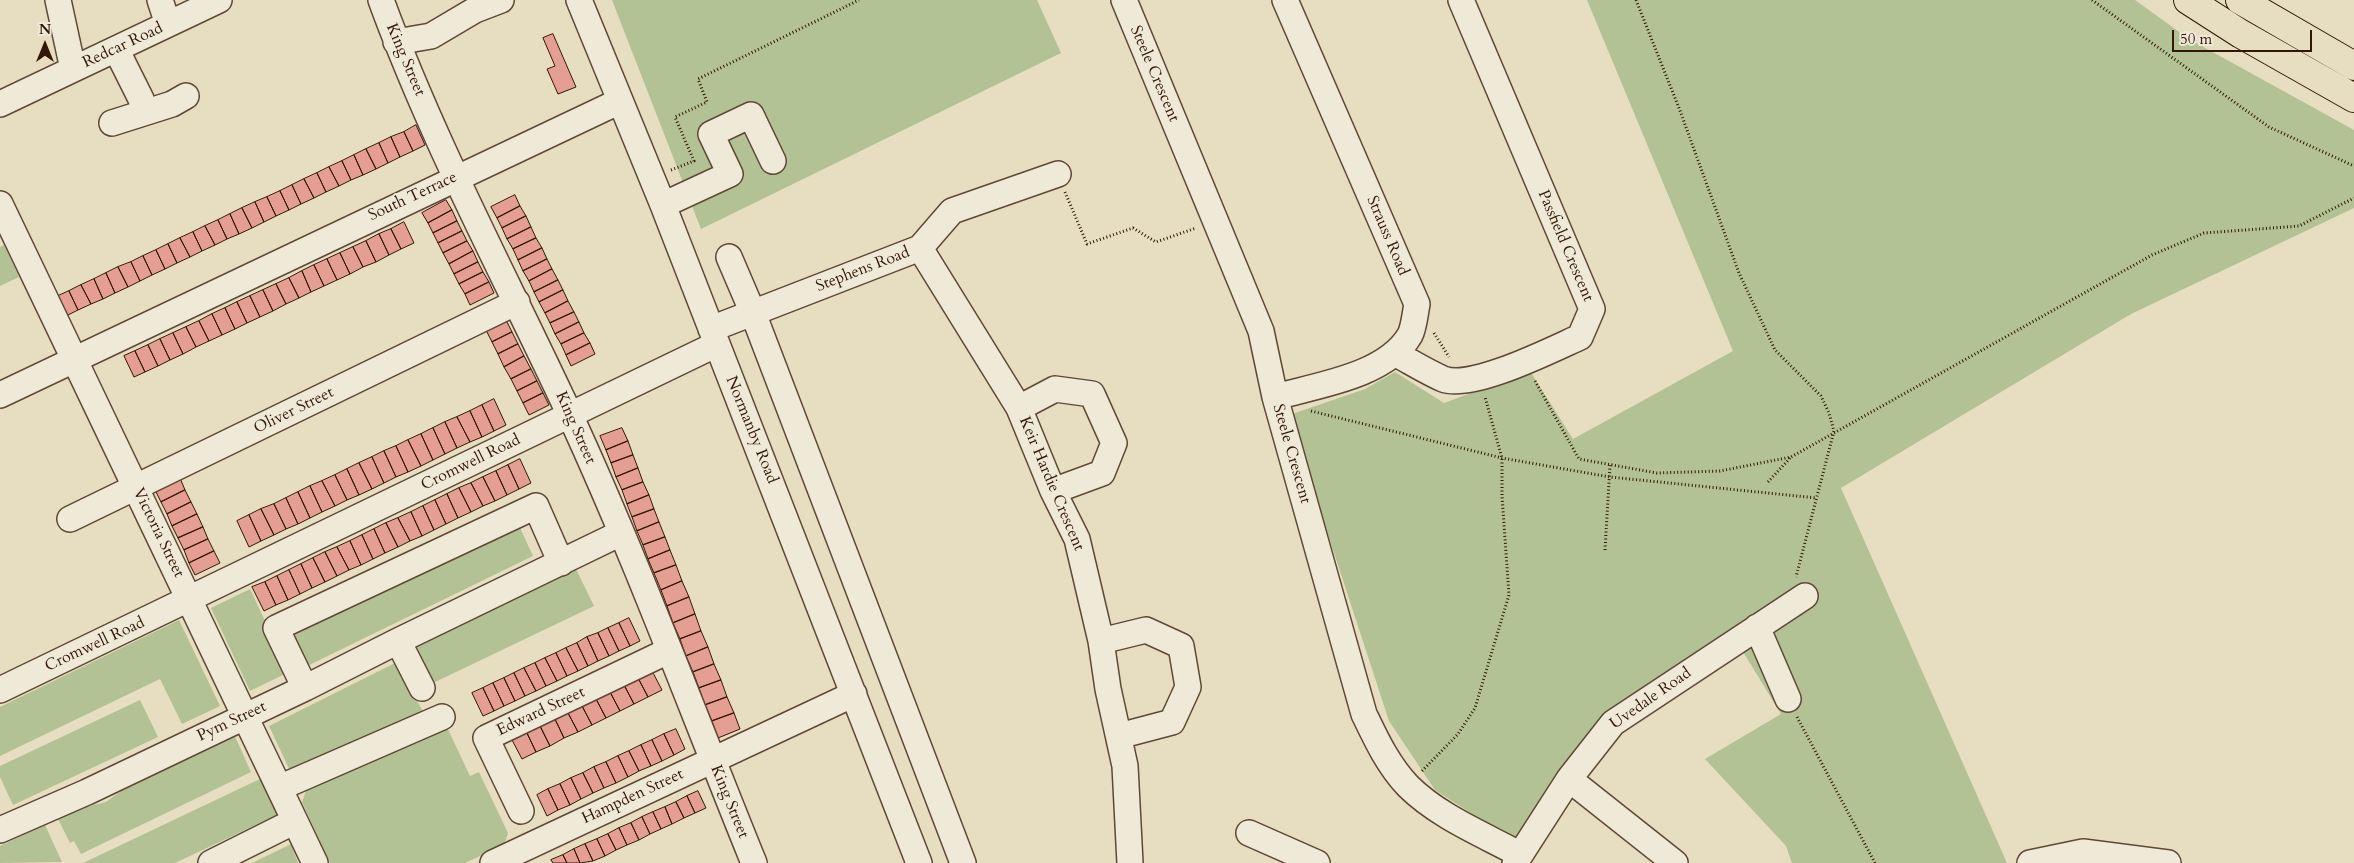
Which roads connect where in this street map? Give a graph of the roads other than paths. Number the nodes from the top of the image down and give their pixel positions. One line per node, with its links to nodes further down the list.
1 (58, 0): 16 (street)
2 (160, 0): 12 (street)
3 (218, 0): 12 (street, Redcar Road)
4 (381, 0): 13 (street, King Street)
5 (502, 0): 13 (street)
6 (579, 0): 19 (street, Normanby Road)
7 (1124, 0): 37 (street, Steele Crescent)
8 (1285, 0): 34 (street, Strauss Road)
9 (1461, 0): 34 (street, Passfield Crescent)
10 (2188, 0): 18 (highway)
11 (2240, 0): 15 (highway)
12 (168, 24): 14 (street, Redcar Road)
13 (396, 42): 25 (street, King Street)
14 (116, 49): 16 (street, Redcar Road); 21 (street)
15 (2354, 66)
16 (73, 69): 20 (street, Redcar Road)
17 (186, 96): 21 (street)
18 (2354, 98)
19 (620, 101): 25 (street, South Terrace); 27 (street, Normanby Road)
20 (0, 104)
21 (144, 112): 22 (street)
22 (112, 123)
23 (773, 160): 27 (street)
24 (1058, 174): 29 (street, Stephens Road)
25 (457, 176): 31 (street, King Street); 35 (street, South Terrace)
26 (0, 204): 28 (street, Victoria Street)
27 (663, 205): 33 (street, Normanby Road)
28 (6, 234): 35 (street, Victoria Street)
29 (920, 248): 32 (street, Stephens Road); 38 (street, Keir Hardie Crescent)
30 (729, 258): 32 (street)
31 (516, 302): 39 (street, King Street); 40 (street, Oliver Street)
32 (753, 313): 33 (street, Stephens Road); 73 (street)
33 (714, 336): 39 (street, Cromwell Road); 54 (street, Normanby Road)
34 (1396, 354): 37 (street)
35 (74, 359): 36 (street); 40 (street, Victoria Street)
36 (0, 395)
37 (1275, 397): 66 (street, Steele Crescent)
38 (1019, 408): 41 (street, Keir Hardie Crescent); 41 (street)
39 (570, 415): 43 (street, King Street); 45 (street, Cromwell Road)
40 (136, 488): 42 (street, Oliver Street); 45 (street, Victoria Street)
41 (1053, 491): 49 (street, Keir Hardie Crescent)
42 (70, 519)
43 (621, 533): 44 (street); 50 (street, King Street)
44 (561, 563): 48 (street, Pym Street); 51 (street)
45 (190, 600): 53 (street, Cromwell Road); 56 (street, Victoria Street)
46 (1797, 601): 47 (street, Uvedale Road)
47 (1757, 627): 55 (street); 60 (street, Uvedale Road)
48 (398, 641): 51 (street, Pym Street); 52 (street)
49 (1101, 641): 58 (street, Keir Hardie Crescent); 58 (street)
50 (668, 652): 59 (street, King Street); 62 (street, Edward Street)
51 (305, 688): 56 (street, Pym Street)
52 (422, 688)
53 (0, 690)
54 (854, 694): 59 (street, Hampden Street); 72 (street, Normanby Road)
55 (1788, 699)
56 (244, 716): 61 (street, Victoria Street); 64 (street, Pym Street)
57 (442, 717): 61 (street)
58 (1119, 736): 74 (street, Keir Hardie Crescent)
59 (712, 760): 70 (street, Hampden Street); 71 (street, King Street)
60 (1569, 779): 66 (street, Uvedale Road); 76 (street)
61 (279, 788): 63 (street, Victoria Street)
62 (521, 812)
63 (295, 821): 68 (street); 69 (street, Victoria Street)
64 (0, 830)
65 (1249, 833): 75 (street)
66 (1517, 859)
67 (2132, 861): 77 (street); 78 (street)
68 (212, 863)
69 (315, 863)
70 (493, 863)
71 (754, 863)
72 (918, 863)
73 (964, 863)
74 (1130, 863)
75 (1317, 863)
76 (1675, 863)
77 (2030, 863)
78 (2168, 863)

